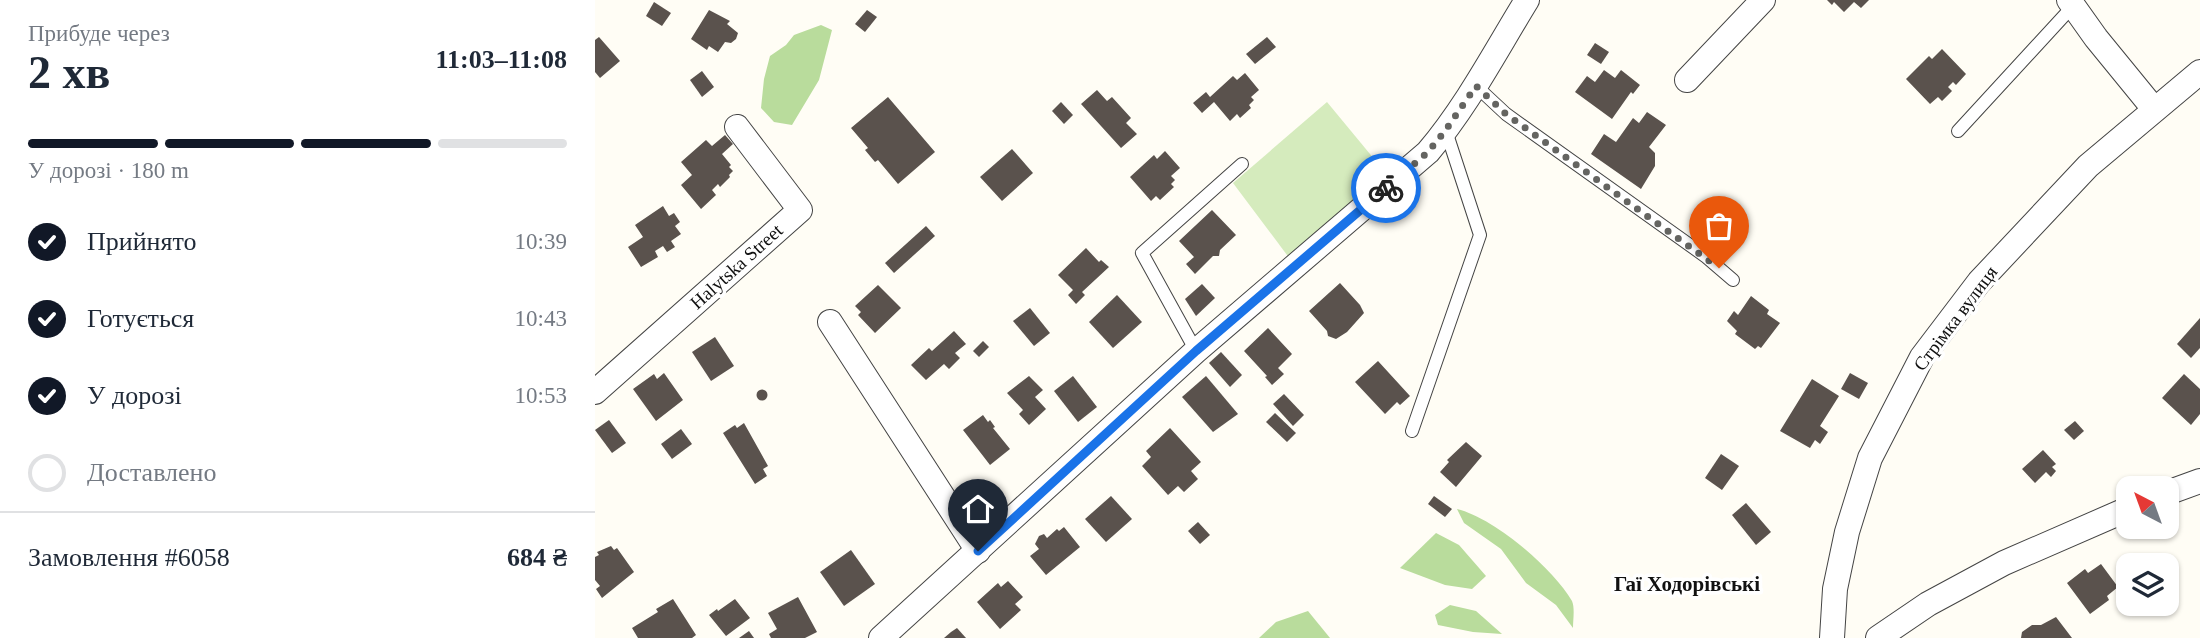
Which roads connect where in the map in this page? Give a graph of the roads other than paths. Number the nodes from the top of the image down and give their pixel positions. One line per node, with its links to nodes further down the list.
1 (1527, 0): 6 (street)
2 (1763, 0): 5 (street)
3 (2071, 3): 7 (street); 10 (lane)
4 (2200, 72): 7 (street, Стрімка вулиця)
5 (1687, 80)
6 (1476, 86): 9 (street); 12 (lane)
7 (2154, 108): 22 (street, Стрімка вулиця)
8 (737, 127): 15 (street, Halytska Street)
9 (1445, 131): 14 (street); 16 (lane)
10 (1958, 131)
11 (1242, 164): 14 (lane)
12 (1733, 280)
13 (830, 322): 20 (street)
14 (1196, 351): 20 (street)
15 (595, 392)
16 (1412, 431)
17 (2200, 481): 18 (street)
18 (2179, 489)
19 (2116, 514): 23 (street)
20 (978, 551): 21 (street)
21 (881, 638)
22 (1832, 638)
23 (1878, 638)

